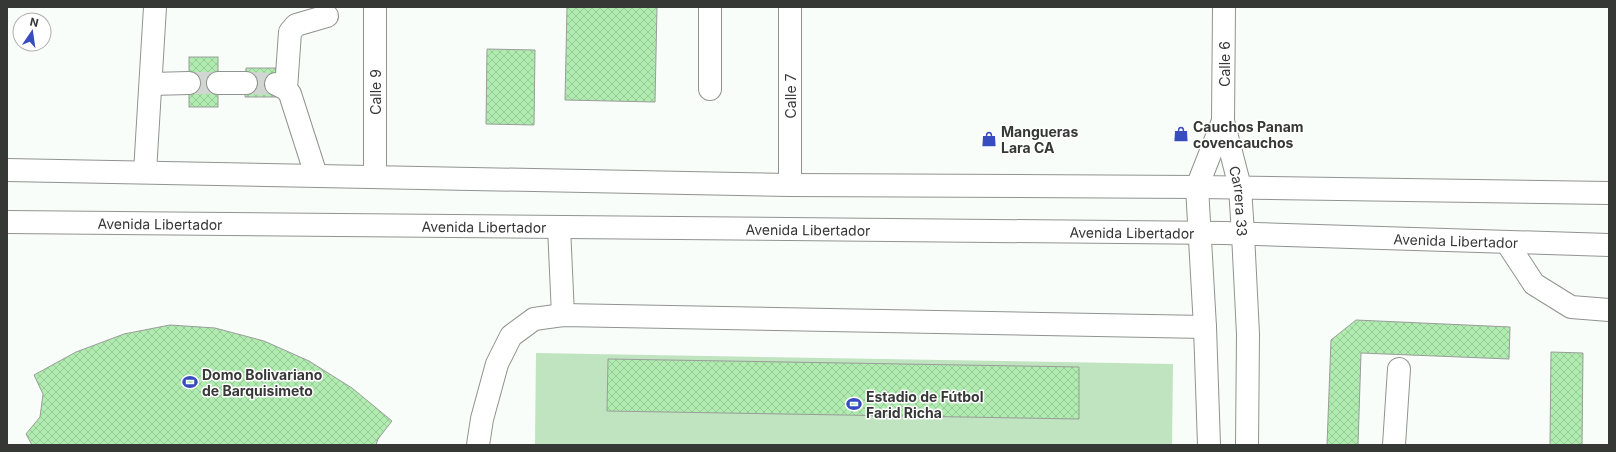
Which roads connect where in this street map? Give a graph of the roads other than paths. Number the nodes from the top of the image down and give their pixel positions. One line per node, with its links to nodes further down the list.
1 (156, 7): 10 (main road)
2 (375, 7): 16 (main road, Calle 9)
3 (710, 7): 11 (main road)
4 (790, 7): 17 (main road, Calle 7)
5 (1224, 7): 12 (main road, Calle 6)
6 (327, 16): 15 (main road)
7 (189, 83): 10 (main road)
8 (218, 83): 9 (main road)
9 (246, 83)
10 (151, 84): 14 (main road)
11 (710, 89)
12 (1223, 121): 18 (main road, Carrera 33); 19 (main road, Carrera 33)
13 (7, 170): 14 (main road)
14 (145, 172): 15 (main road)
15 (316, 175): 16 (main road)
16 (375, 176): 17 (main road)
17 (790, 185): 18 (main road)
18 (1197, 187): 19 (main road); 23 (main road, Carrera 33)
19 (1240, 187): 20 (main road); 24 (main road, Carrera 33)
20 (1609, 194)
21 (7, 222): 22 (main road, Avenida Libertador)
22 (559, 227): 23 (main road, Avenida Libertador); 28 (main road)
23 (1200, 233): 24 (main road, Avenida Libertador); 29 (main road, Carrera 33)
24 (1243, 234): 25 (main road, Avenida Libertador); 33 (main road, Carrera 33)
25 (1507, 243): 26 (main road, Avenida Libertador); 27 (main road)
26 (1609, 245)
27 (1609, 310)
28 (563, 315): 29 (main road); 31 (main road)
29 (1205, 327): 32 (main road, Carrera 33)
30 (1399, 369): 34 (main road)
31 (478, 445)
32 (1209, 445)
33 (1247, 445)
34 (1394, 445)

